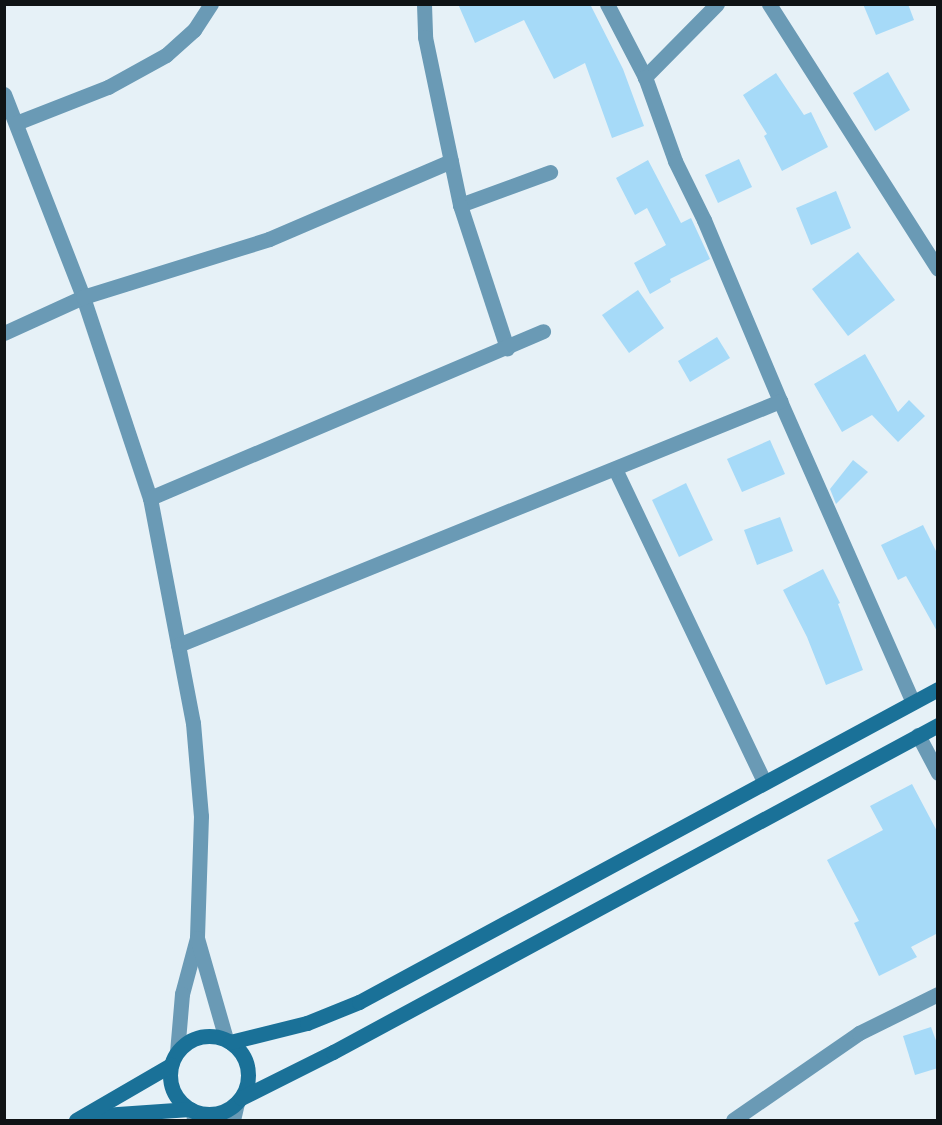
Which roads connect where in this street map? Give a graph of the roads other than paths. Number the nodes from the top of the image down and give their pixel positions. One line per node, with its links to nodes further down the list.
1 (210, 4): 8 (street)
2 (424, 4): 9 (street)
3 (607, 4): 6 (street)
4 (717, 4): 6 (street)
5 (769, 4): 12 (street)
6 (645, 77): 17 (street)
7 (4, 94): 8 (street)
8 (16, 123): 13 (street)
9 (451, 161): 11 (street); 13 (street)
10 (550, 172): 11 (street)
11 (460, 205): 16 (street)
12 (938, 269)
13 (83, 297): 15 (street); 19 (street)
14 (543, 331): 16 (street)
15 (4, 333)
16 (507, 348): 19 (street)
17 (780, 401): 18 (street); 22 (street)
18 (615, 469): 20 (street); 26 (street)
19 (150, 498): 20 (street)
20 (178, 645): 27 (street)
21 (938, 689): 22 (street)
22 (913, 702): 26 (street)
23 (938, 725): 24 (street)
24 (918, 735): 25 (street); 31 (street)
25 (938, 773)
26 (764, 781): 29 (street)
27 (197, 938): 29 (street); 30 (street)
28 (938, 994): 35 (street)
29 (228, 1041): 30 (street); 31 (street)
30 (174, 1059): 32 (street); 33 (street)
31 (239, 1100): 32 (street); 34 (street)
32 (192, 1114): 33 (street)
33 (80, 1119)
34 (232, 1120)
35 (733, 1120)

